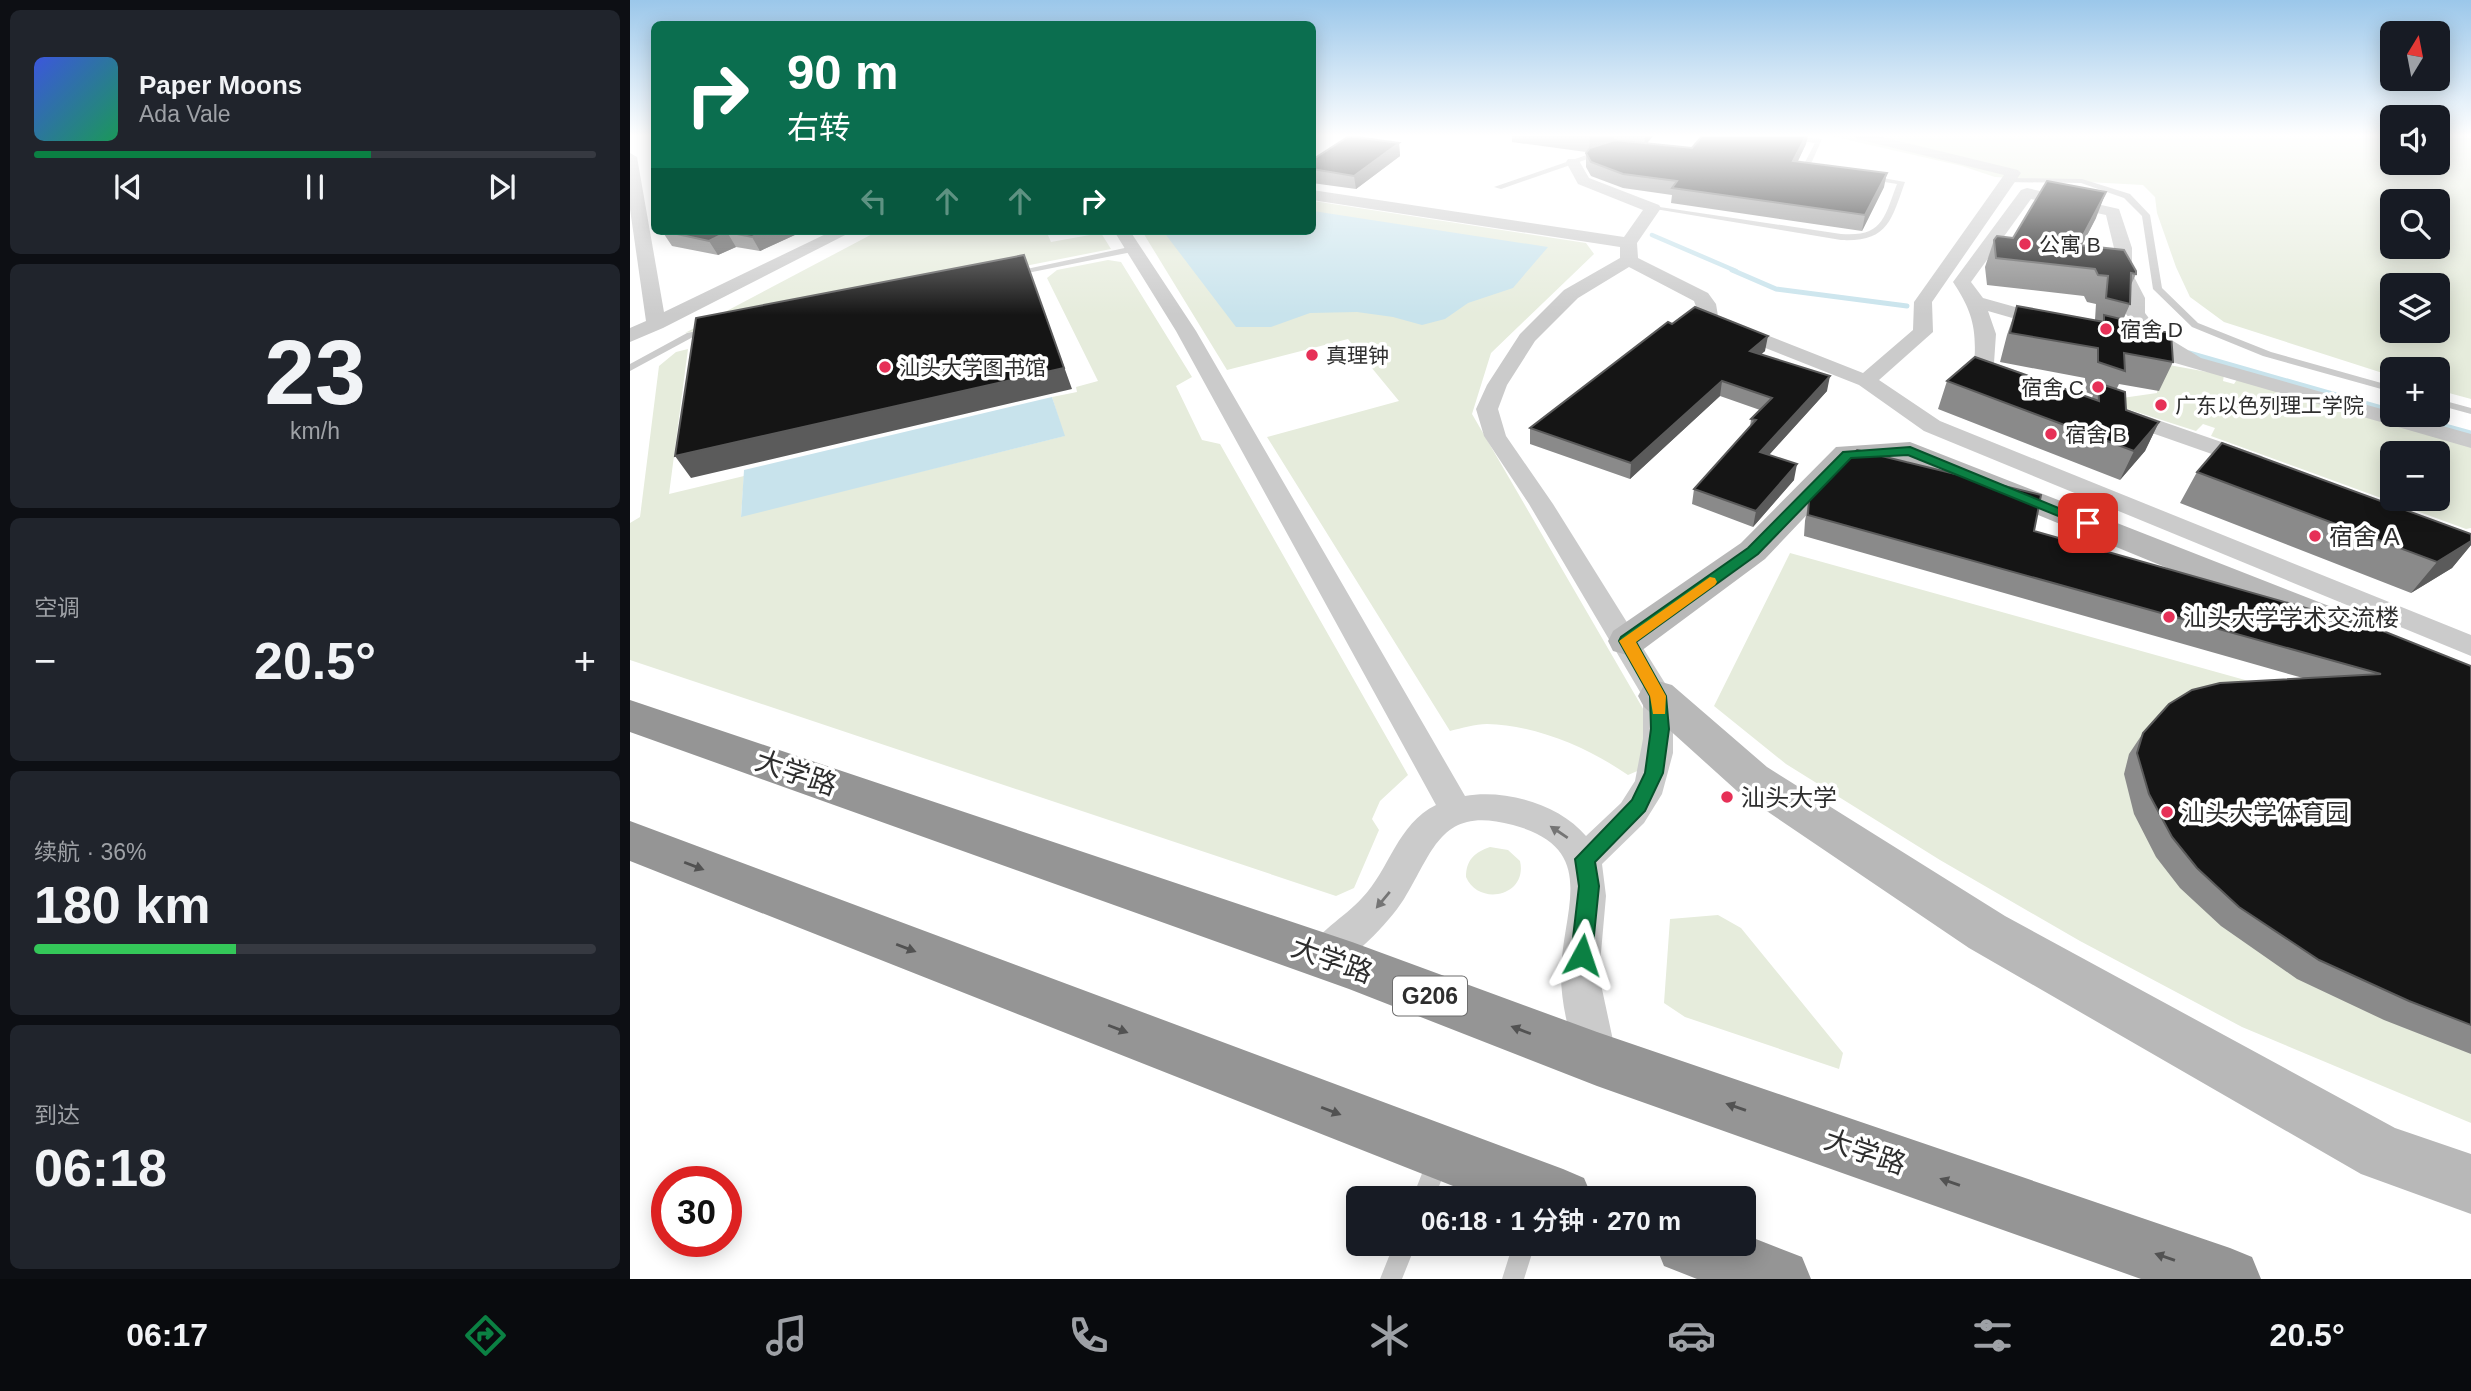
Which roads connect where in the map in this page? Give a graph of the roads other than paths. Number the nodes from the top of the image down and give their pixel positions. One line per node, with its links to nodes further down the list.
1 (638, 196): 10 (street)
2 (1316, 196): 13 (street)
3 (1621, 196): 9 (street)
4 (1896, 196): 9 (lane)
5 (1997, 196): 23 (street)
6 (2025, 196): 15 (street)
7 (2039, 196): 21 (street)
8 (2126, 196): 25 (lane)
9 (1653, 208): 13 (street)
10 (641, 216): 16 (street)
11 (837, 235): 16 (street)
12 (1128, 240): 14 (lane); 37 (street)
13 (1629, 252): 23 (street); 32 (street)
14 (996, 276)
15 (1976, 302): 17 (street); 24 (street)
16 (656, 324): 19 (street)
17 (2069, 328)
18 (717, 330): 22 (lane)
19 (630, 336)
20 (2122, 342): 21 (street)
21 (2197, 364): 29 (street)
22 (630, 368)
23 (1866, 381): 31 (street)
24 (2034, 383)
25 (2380, 386)
26 (2097, 405): 30 (street)
27 (2450, 405): 28 (lane)
28 (2471, 411)
29 (2471, 441)
30 (2272, 467)
31 (2227, 563): 32 (street); 33 (street); 34 (street)
32 (1627, 641): 35 (street)
33 (2471, 646)
34 (2471, 678)
35 (1658, 696): 39 (street); 43 (street)
36 (630, 716): 40 (highway, 大学路 / G206)
37 (1457, 812): 39 (street, one-way to 37); 40 (street, one-way to 40)
38 (630, 842): 42 (highway, one-way to 42)
39 (1584, 859): 41 (street)
40 (1322, 956): 41 (highway, 大学路 / G206, one-way to 40)
41 (1597, 1059): 51 (highway, 大学路 / G206, one-way to 41)
42 (1432, 1176): 44 (highway)
43 (2471, 1184)
44 (1490, 1186)
45 (1400, 1256): 48 (lane)
46 (1520, 1256): 49 (lane)
47 (1718, 1256): 50 (highway)
48 (1391, 1279)
49 (1513, 1279)
50 (1780, 1279)
51 (2230, 1279)

